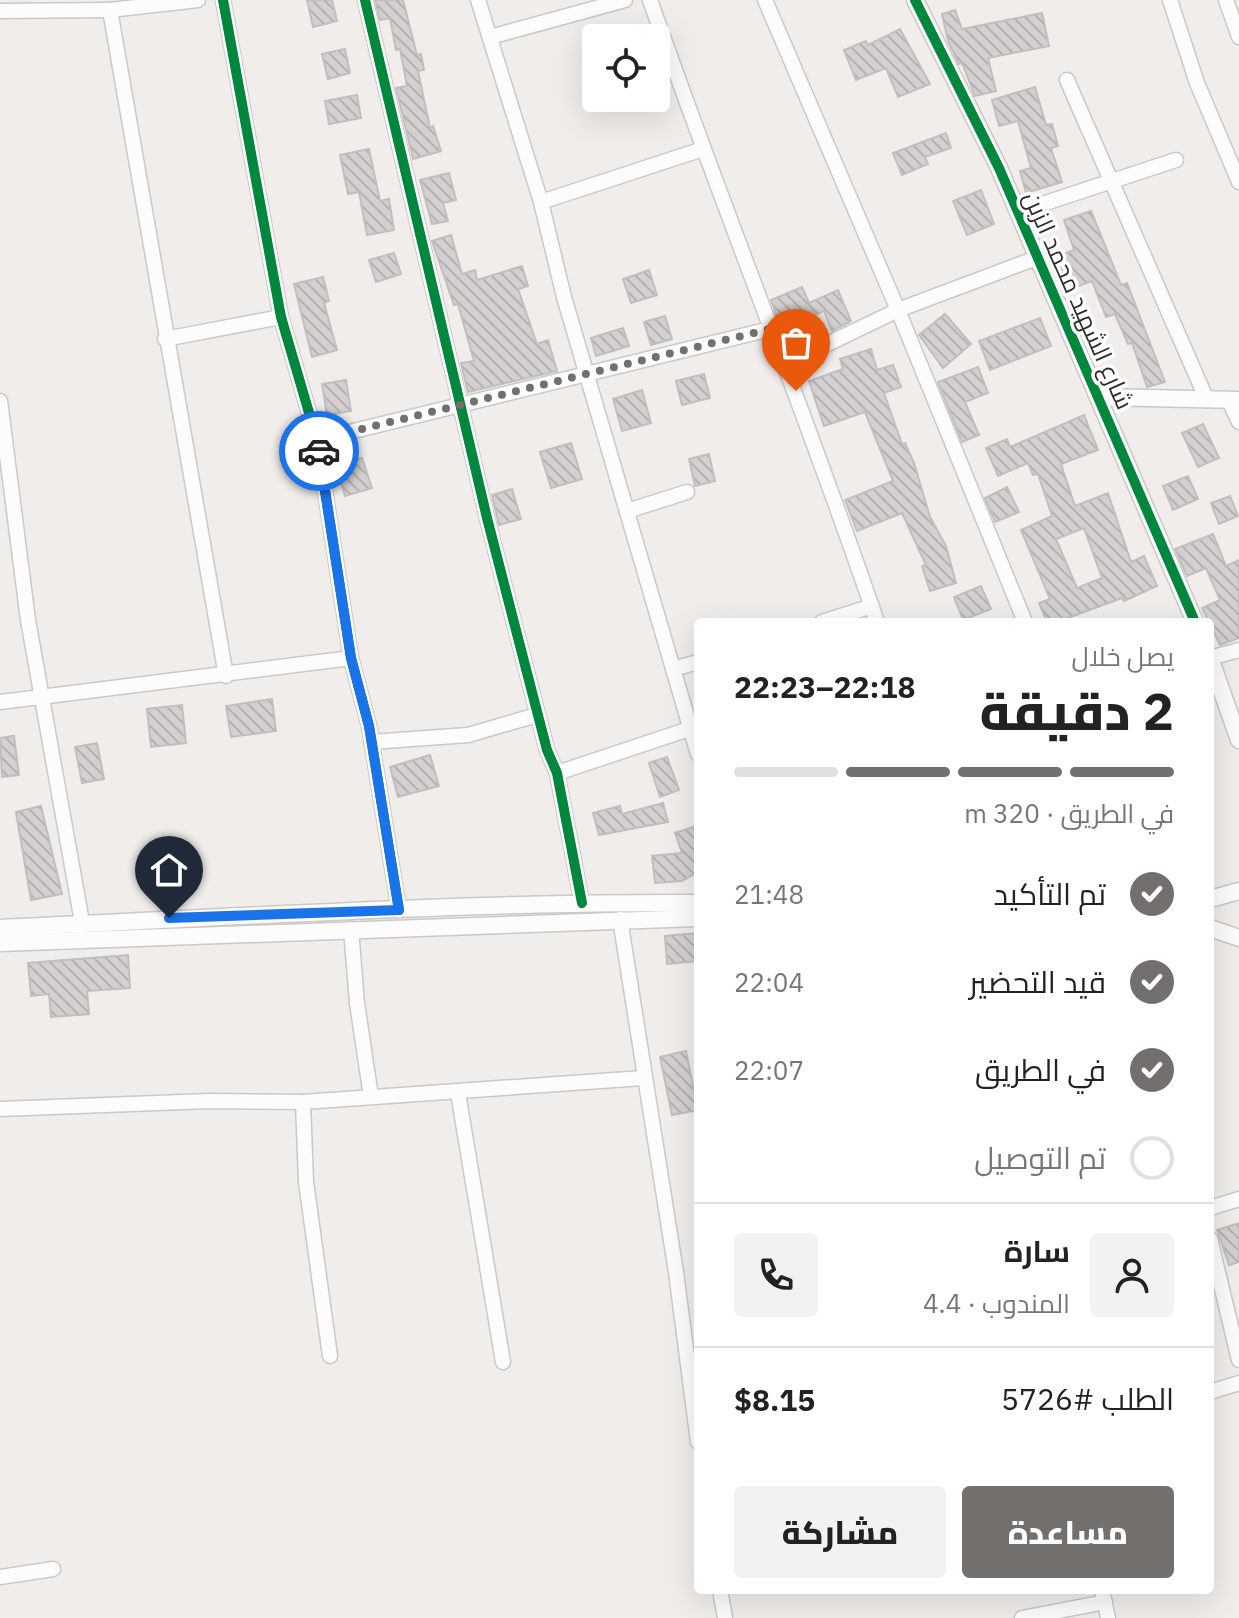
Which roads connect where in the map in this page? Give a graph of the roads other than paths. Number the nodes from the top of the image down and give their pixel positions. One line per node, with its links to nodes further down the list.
1 (198, 0): 11 (street)
2 (223, 0): 24 (street)
3 (365, 0): 33 (street)
4 (478, 0): 13 (street)
5 (625, 0): 13 (street)
6 (650, 0): 16 (street)
7 (765, 0): 23 (street)
8 (915, 0): 21 (street, شارع الشهيد محمد الزبن)
9 (1170, 0): 18 (street)
10 (1226, 0): 14 (street)
11 (110, 10): 12 (street); 26 (street)
12 (0, 11)
13 (490, 37): 20 (street)
14 (1239, 37)
15 (1067, 80): 19 (street)
16 (703, 149): 20 (street); 25 (street)
17 (1176, 160): 19 (street)
18 (1239, 182)
19 (1109, 183): 21 (street); 30 (street)
20 (541, 202): 28 (street)
21 (1018, 212): 22 (street, شارع الشهيد محمد الزبن)
22 (1039, 257): 23 (street); 29 (street, شارع الشهيد محمد الزبن)
23 (898, 310): 27 (street); 41 (street)
24 (281, 317): 26 (street); 35 (street)
25 (770, 329): 27 (street); 28 (street)
26 (165, 339): 49 (street)
27 (786, 364): 38 (street)
28 (588, 375): 33 (street); 37 (street)
29 (1101, 397): 30 (street); 42 (street, شارع الشهيد محمد الزبن)
30 (1207, 400): 31 (street)
31 (1234, 400): 34 (street)
32 (0, 401): 50 (street)
33 (460, 404): 35 (street); 52 (street)
34 (1239, 422)
35 (317, 440): 45 (street)
36 (687, 492): 37 (street)
37 (627, 511): 47 (street)
38 (872, 606): 39 (street); 40 (street)
39 (834, 618)
40 (876, 618)
41 (1023, 618)
42 (1193, 618)
43 (1239, 650): 44 (street)
44 (1214, 657)
45 (351, 658): 49 (street); 55 (street)
46 (694, 663): 47 (street)
47 (673, 669): 53 (street)
48 (1214, 669): 54 (street)
49 (226, 676): 50 (street)
50 (40, 697): 51 (street); 65 (street)
51 (0, 702)
52 (537, 715): 55 (street); 57 (street)
53 (689, 729): 56 (street); 57 (street)
54 (1239, 740)
55 (371, 742): 62 (street)
56 (694, 743)
57 (557, 773): 60 (street)
58 (1239, 891): 59 (street)
59 (1214, 898)
60 (582, 903): 61 (street); 62 (street)
61 (694, 903)
62 (399, 910): 65 (street)
63 (694, 918): 64 (street)
64 (620, 919): 67 (street); 71 (street)
65 (82, 922): 66 (street)
66 (0, 928)
67 (351, 929): 70 (street); 73 (street)
68 (1214, 929): 69 (street)
69 (1239, 938)
70 (0, 943)
71 (643, 1078): 72 (street); 84 (street)
72 (458, 1093): 73 (street); 81 (street)
73 (371, 1097): 74 (street)
74 (303, 1102): 75 (street); 79 (street)
75 (0, 1109)
76 (1239, 1199): 77 (street)
77 (1214, 1207)
78 (1214, 1256): 80 (street)
79 (330, 1356)
80 (1239, 1360)
81 (503, 1362)
82 (1239, 1383): 83 (street)
83 (1214, 1391)
84 (694, 1411)
85 (53, 1569): 86 (street)
86 (0, 1577)
87 (721, 1594): 89 (street)
88 (1103, 1596): 90 (street); 91 (street)
89 (725, 1618)
90 (1022, 1618)
91 (1108, 1618)

